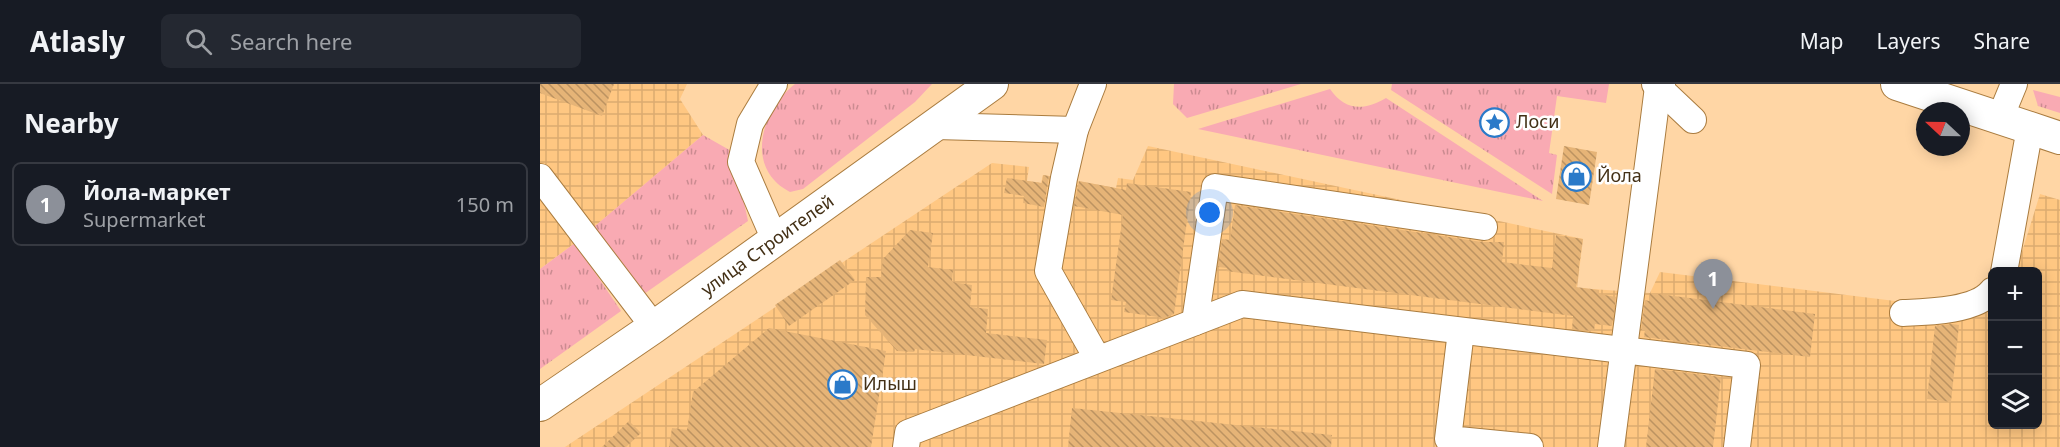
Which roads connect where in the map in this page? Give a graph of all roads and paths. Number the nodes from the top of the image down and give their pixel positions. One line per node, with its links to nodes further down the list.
1 (774, 84): 16 (street)
2 (953, 84): 10 (main road)
3 (992, 84): 10 (main road, улица Строителей)
4 (1093, 84): 12 (street)
5 (2014, 84): 8 (street)
6 (1659, 85): 9 (street); 23 (street)
7 (1902, 85): 8 (main road)
8 (2000, 118): 11 (main road)
9 (1693, 120)
10 (936, 126): 12 (street); 16 (main road, улица Строителей)
11 (2030, 128): 13 (main road); 17 (street)
12 (1075, 130): 24 (street)
13 (2060, 138)
14 (540, 177): 21 (street)
15 (1484, 227): 20 (street)
16 (775, 240): 21 (main road, улица Строителей)
17 (2005, 267)
18 (1988, 296): 19 (street)
19 (1903, 314)
20 (1195, 322): 22 (street); 24 (street)
21 (654, 327): 25 (main road, улица Строителей)
22 (1461, 331): 23 (street); 27 (street)
23 (1622, 350): 28 (street); 29 (street)
24 (1097, 358): 26 (street)
25 (540, 405)
26 (906, 447)
27 (1530, 447)
28 (1611, 447)
29 (1737, 447)

